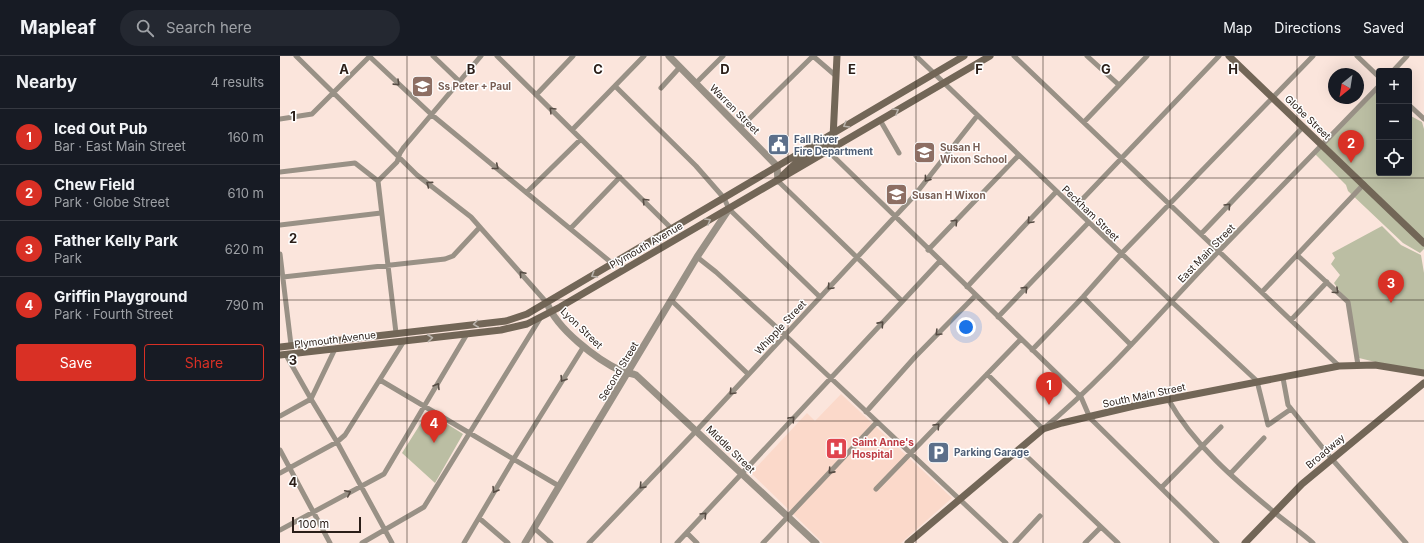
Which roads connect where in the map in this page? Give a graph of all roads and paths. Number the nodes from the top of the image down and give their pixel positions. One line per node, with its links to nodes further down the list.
1 (296, 56): 35 (street)
2 (369, 56): 35 (street); 39 (street, one-way to 39)
3 (433, 56): 28 (street)
4 (481, 56): 28 (street)
5 (497, 56): 36 (street)
6 (573, 56): 36 (street)
7 (644, 56): 32 (street)
8 (669, 56): 23 (street, Warren Street)
9 (723, 56): 29 (street)
10 (813, 56): 27 (street); 46 (street)
11 (837, 56): 27 (main road)
12 (916, 56): 25 (street, Peckham Street)
13 (964, 56): 25 (main road, Plymouth Avenue)
14 (990, 56): 30 (main road, Plymouth Avenue)
15 (1014, 56): 44 (street)
16 (1087, 56): 31 (street)
17 (1147, 56): 31 (street)
18 (1219, 56): 55 (street)
19 (1229, 56): 37 (main road, Globe Street)
20 (1313, 56): 37 (street)
21 (1357, 56): 26 (street)
22 (1407, 56): 24 (street)
23 (680, 67): 29 (street, Warren Street); 33 (street)
24 (1396, 68)
25 (933, 74): 30 (street, Peckham Street); 48 (main road, Plymouth Avenue, one-way to 48)
26 (1376, 74)
27 (835, 75): 48 (main road)
28 (459, 81): 39 (street)
29 (696, 83): 46 (street, Warren Street)
30 (943, 83): 40 (street, Peckham Street); 43 (main road, Plymouth Avenue, one-way to 30)
31 (1119, 85): 44 (street)
32 (615, 86): 47 (street); 64 (street)
33 (661, 88)
34 (1376, 89): 50 (street, East Main Street)
35 (335, 93): 41 (street); 54 (street)
36 (536, 94): 47 (street, one-way to 36)
37 (1273, 97): 45 (main road, Globe Street); 65 (street)
38 (1412, 108): 42 (street)
39 (432, 115): 54 (street); 62 (street, one-way to 62)
40 (977, 116): 53 (street, Peckham Street); 69 (street, Whipple Street, one-way to 69)
41 (280, 118)
42 (1424, 119)
43 (880, 120): 51 (main road, Plymouth Avenue); 52 (street)
44 (1084, 122): 55 (street)
45 (1303, 126): 50 (main road, Globe Street); 75 (street, one-way to 45)
46 (740, 128): 56 (street, Warren Street)
47 (572, 130): 49 (street)
48 (832, 133): 56 (main road, Plymouth Avenue); 59 (main road)
49 (581, 139): 58 (street); 62 (street)
50 (1322, 145): 61 (main road, Globe Street); 78 (street, East Main Street)
51 (828, 151): 59 (main road, Plymouth Avenue); 69 (street)
52 (899, 153)
53 (1018, 156): 63 (street, Peckham Street); 77 (street, one-way to 53)
54 (399, 157): 60 (street); 72 (street, one-way to 54)
55 (1121, 158): 65 (street); 66 (street)
56 (777, 166): 59 (street); 64 (main road, Plymouth Avenue)
57 (280, 172): 60 (street)
58 (620, 177): 73 (street); 74 (street, one-way to 58)
59 (778, 181): 67 (main road, Plymouth Avenue); 83 (street)
60 (378, 182): 68 (street)
61 (1364, 184): 76 (main road, Globe Street); 81 (street)
62 (527, 192): 73 (street)
63 (1056, 192): 66 (street, Peckham Street); 89 (street, one-way to 89)
64 (724, 198): 67 (street); 74 (main road, Plymouth Avenue)
65 (1170, 204): 75 (street); 80 (street)
66 (1074, 208): 70 (street, Peckham Street)
67 (728, 209): 82 (street, Second Street); 92 (street); 98 (main road, Plymouth Avenue, one-way to 67)
68 (381, 213): 71 (street); 86 (street)
69 (894, 217): 77 (street); 83 (street, Whipple Street)
70 (1088, 222): 80 (street, Peckham Street); 100 (street, one-way to 70)
71 (280, 225)
72 (480, 227): 86 (street); 97 (street, one-way to 72)
73 (571, 228): 85 (street)
74 (672, 229): 85 (main road, Plymouth Avenue)
75 (1200, 234): 78 (street)
76 (1424, 243)
77 (928, 250): 84 (street)
78 (1219, 251): 90 (street); 96 (street, East Main Street)
79 (280, 254): 87 (street)
80 (1122, 254): 93 (street); 96 (street, Peckham Street)
81 (1297, 255): 88 (street); 90 (street)
82 (697, 257): 94 (street, Second Street); 104 (street)
83 (856, 258): 92 (street, Whipple Street, one-way to 92); 95 (street)
84 (940, 261): 89 (street); 95 (street)
85 (613, 264): 97 (main road, Plymouth Avenue, one-way to 97)
86 (387, 266): 87 (street); 102 (street)
87 (283, 277): 107 (street)
88 (1327, 282): 101 (street); 114 (street, one-way to 114)
89 (967, 287): 91 (street)
90 (1262, 292): 101 (street)
91 (976, 296): 100 (street); 130 (street, one-way to 130)
92 (820, 297): 104 (street, Whipple Street)
93 (1083, 297): 108 (street); 112 (street)
94 (671, 300): 116 (street, Second Street); 118 (street)
95 (902, 301): 121 (street, one-way to 95)
96 (1172, 302): 108 (street, East Main Street); 123 (street, Peckham Street)
97 (547, 303): 98 (street, Lyon Street); 102 (main road, Plymouth Avenue, one-way to 102)
98 (551, 312): 99 (main road, Plymouth Avenue); 110 (street, Lyon Street)
99 (541, 317): 103 (main road, Plymouth Avenue); 137 (street)
100 (998, 317): 105 (street)
101 (1291, 320): 115 (street)
102 (396, 334): 107 (main road, Plymouth Avenue)
103 (467, 334): 106 (main road, Plymouth Avenue, one-way to 103); 128 (street, one-way to 103)
104 (785, 335): 118 (street, Whipple Street); 121 (street)
105 (1021, 339): 112 (street); 119 (street)
106 (404, 341): 111 (main road, Plymouth Avenue); 122 (street)
107 (291, 345): 109 (main road, Plymouth Avenue)
108 (1131, 345): 125 (street, East Main Street)
109 (280, 346)
110 (584, 346): 116 (street, Lyon Street); 145 (street, one-way to 145)
111 (335, 349): 113 (main road, Plymouth Avenue); 126 (street)
112 (1032, 350): 125 (street)
113 (283, 355): 126 (street)
114 (1358, 365): 115 (main road, South Main Street); 117 (main road, South Main Street)
115 (1339, 366): 120 (main road, South Main Street)
116 (629, 373): 135 (street, Middle Street); 150 (street, Second Street)
117 (1424, 373)
118 (748, 374): 135 (street, Whipple Street, one-way to 135)
119 (987, 374): 136 (street); 143 (street, one-way to 119)
120 (1282, 378): 123 (main road, South Main Street); 129 (street)
121 (831, 379): 130 (street); 149 (street, one-way to 121)
122 (380, 380): 128 (street); 139 (street)
123 (1257, 381): 127 (main road, South Main Street); 129 (street)
124 (1424, 383): 144 (main road, Broadway)
125 (1081, 396): 132 (street); 136 (street, East Main Street)
126 (311, 399): 131 (street); 139 (street)
127 (1168, 399): 132 (main road, South Main Street); 140 (street)
128 (425, 407): 137 (street); 151 (street)
129 (1291, 409): 144 (street)
130 (866, 412): 133 (street)
131 (280, 416)
132 (1090, 418): 136 (main road, South Main Street); 152 (street)
133 (877, 422): 143 (street); 157 (street, one-way to 157)
134 (1220, 427): 140 (street)
135 (697, 430): 149 (street, Middle Street); 172 (street, Whipple Street, one-way to 172)
136 (1042, 430): 142 (main road, South Main Street)
137 (468, 433): 145 (street); 163 (street)
138 (1264, 438): 148 (street)
139 (337, 442): 146 (street); 151 (street)
140 (1202, 445): 148 (street); 152 (street)
141 (280, 450): 146 (street)
142 (1019, 450): 154 (main road, South Main Street); 160 (street)
143 (910, 454): 153 (street); 154 (street)
144 (1332, 458): 156 (main road, Broadway); 185 (street)
145 (513, 460): 150 (street); 159 (street, one-way to 159)
146 (290, 468): 147 (street); 155 (street)
147 (280, 473)
148 (1231, 473): 156 (street)
149 (743, 475): 157 (street, Middle Street); 164 (street, one-way to 149)
150 (559, 486): 161 (street, Second Street)
151 (362, 487): 155 (street, one-way to 151); 163 (street)
152 (1162, 487): 182 (street)
153 (876, 489)
154 (960, 499): 177 (main road, South Main Street); 178 (street)
155 (313, 512): 162 (street); 165 (street)
156 (1274, 512): 183 (main road, Broadway); 184 (street)
157 (787, 516): 175 (street); 176 (street, Middle Street)
158 (1040, 516): 179 (street)
159 (479, 518): 168 (street); 169 (street)
160 (1101, 527): 180 (street); 181 (street)
161 (534, 528): 170 (street, Second Street); 171 (street)
162 (280, 530)
163 (385, 530): 166 (street); 167 (street)
164 (687, 533): 173 (street); 174 (street)
165 (330, 543)
166 (362, 543)
167 (392, 543)
168 (464, 543)
169 (508, 543)
170 (525, 543)
171 (551, 543)
172 (589, 543)
173 (677, 543)
174 (697, 543)
175 (763, 543)
176 (816, 543)
177 (908, 543)
178 (1006, 543)
179 (1015, 543)
180 (1085, 543)
181 (1118, 543)
182 (1217, 543)
183 (1246, 543)
184 (1313, 543)
185 (1406, 543)

